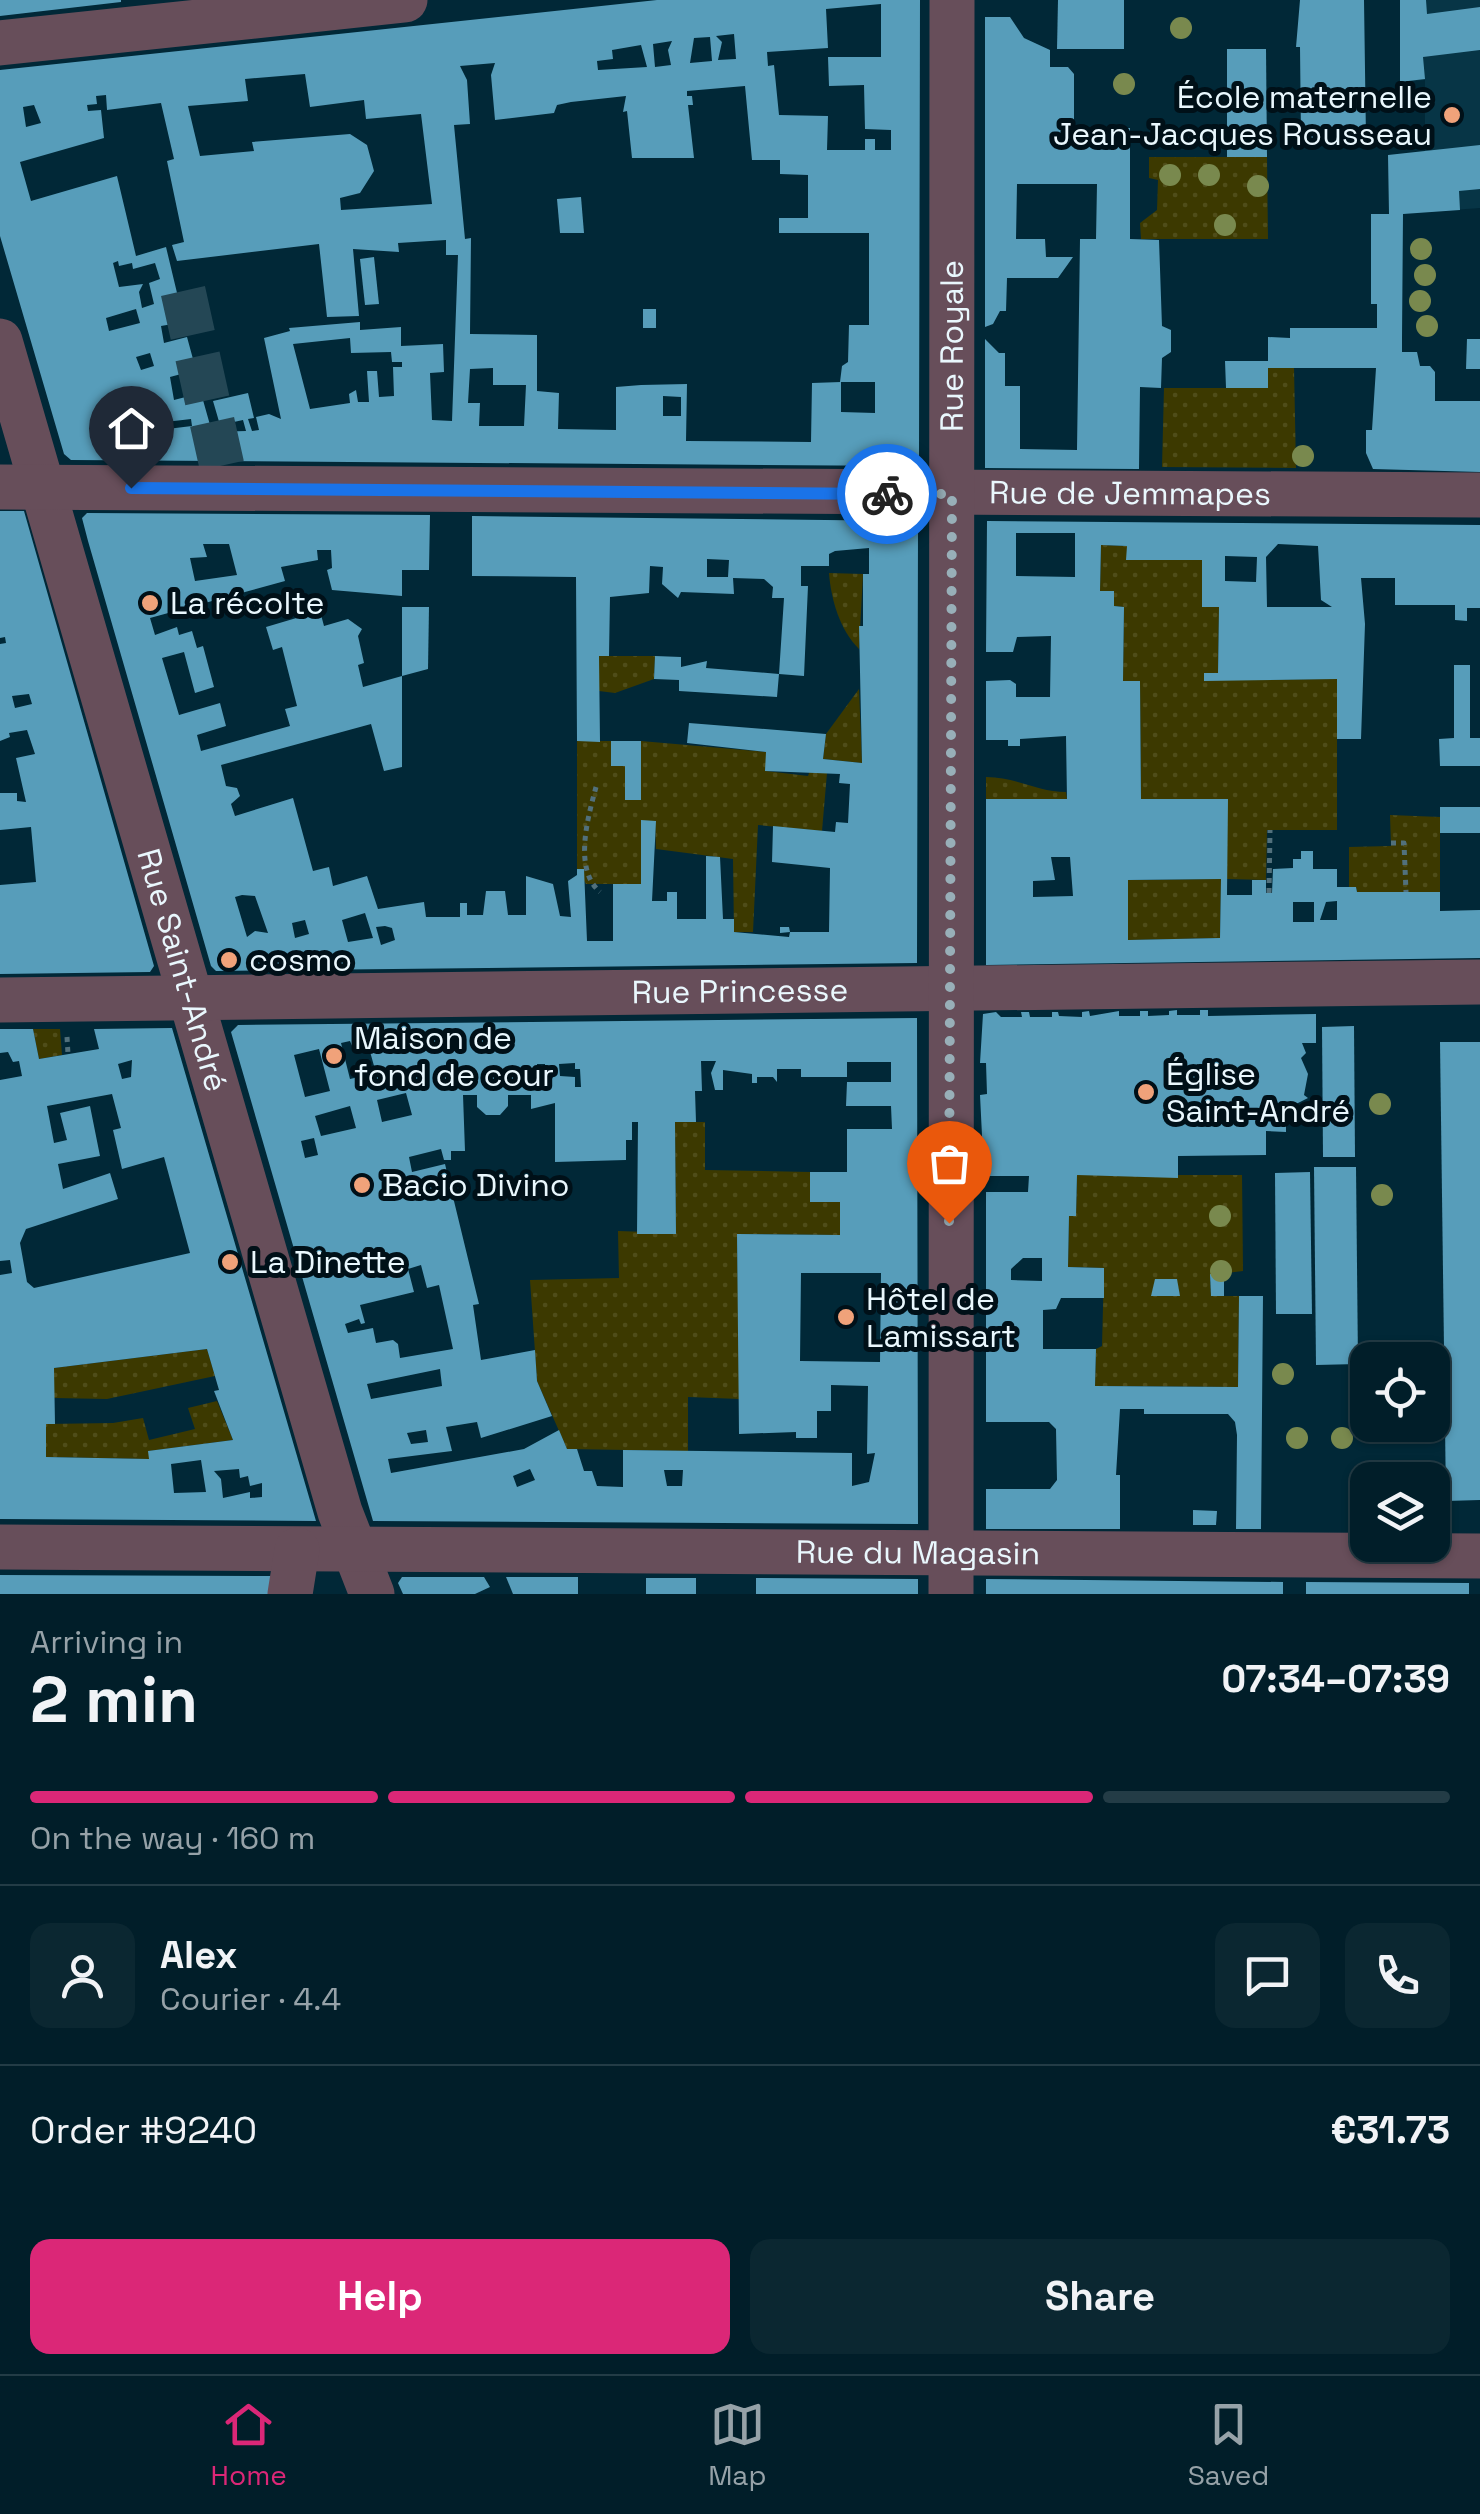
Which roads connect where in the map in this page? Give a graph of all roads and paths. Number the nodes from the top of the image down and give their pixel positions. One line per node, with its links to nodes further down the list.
1 (405, 0): 3 (street)
2 (952, 0): 6 (street, Rue Royale)
3 (0, 43)
4 (0, 341): 5 (street, Rue Saint-André)
5 (21, 487): 6 (street, Rue de Jemmapes); 16 (street, Rue Saint-André)
6 (952, 494): 7 (street, Rue de Jemmapes); 15 (street, Rue Royale)
7 (1480, 495)
8 (596, 787): 11 (path)
9 (1270, 830): 13 (path)
10 (1391, 843): 12 (path)
11 (600, 892)
12 (1406, 892)
13 (1269, 893)
14 (1480, 982): 15 (street, Rue Princesse)
15 (949, 990): 16 (street, Rue Princesse); 22 (street, Rue Royale)
16 (191, 998): 17 (street, Rue Princesse); 20 (street, Rue Saint-André)
17 (0, 1000)
18 (0, 1547): 19 (street, Rue du Magasin)
19 (297, 1550): 20 (street, Rue du Magasin); 23 (street)
20 (357, 1551): 22 (street, Rue du Magasin); 24 (street, Rue Saint-André)
21 (1480, 1556): 22 (street, Rue du Magasin)
22 (951, 1574)
23 (290, 1594)
24 (372, 1594)

